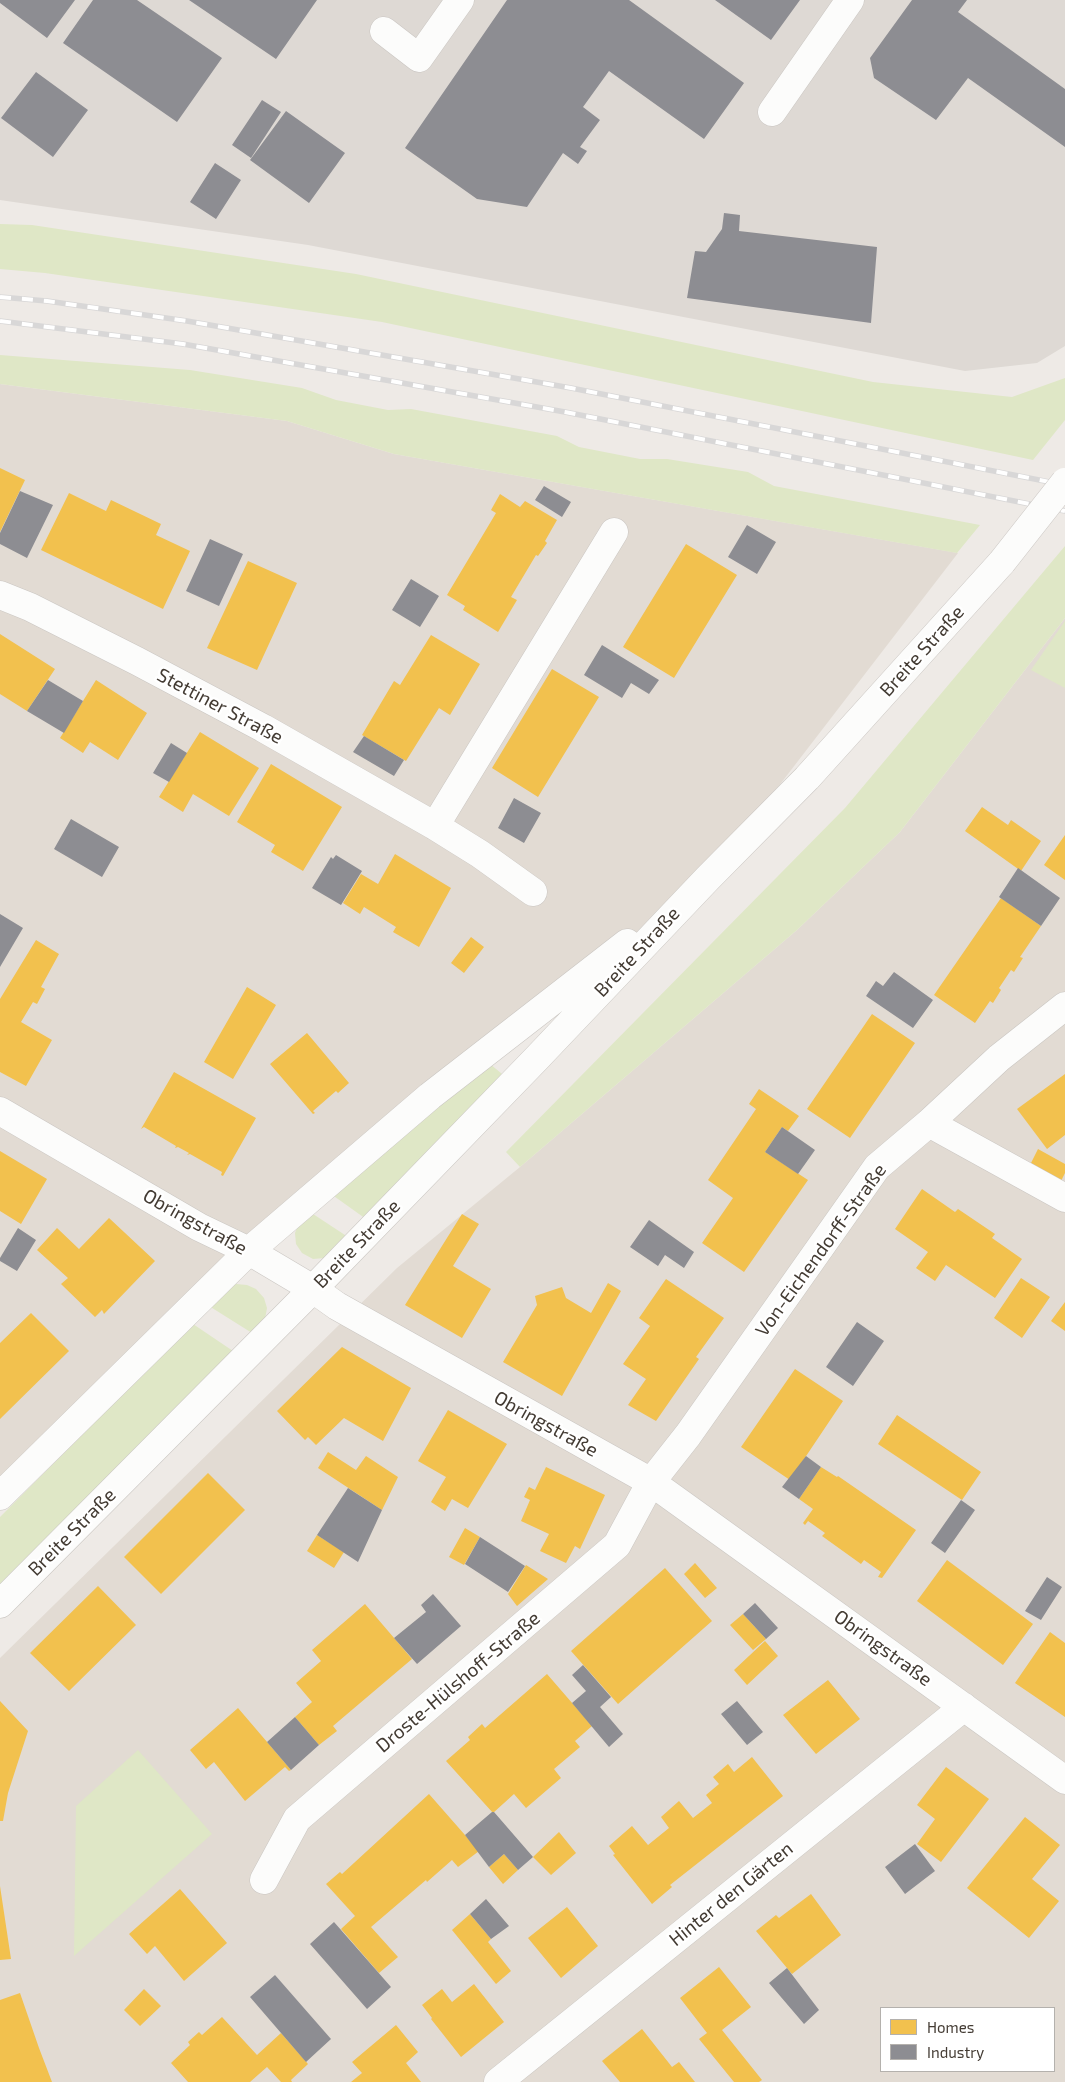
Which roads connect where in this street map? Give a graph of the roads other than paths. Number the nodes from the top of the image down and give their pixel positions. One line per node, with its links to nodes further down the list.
1 (460, 0): 3 (street)
2 (850, 0): 4 (street)
3 (384, 31)
4 (772, 112)
5 (1065, 482): 9 (street, Breite Straße, bridge)
6 (614, 532): 8 (street)
7 (0, 595): 8 (street, Stettiner Straße)
8 (435, 826): 10 (street, Stettiner Straße)
9 (708, 878): 15 (street, Breite Straße); 16 (street, Breite Straße)
10 (533, 892)
11 (1065, 1006): 13 (street, Von-Eichendorff-Straße)
12 (0, 1111): 15 (street, Obringstraße)
13 (929, 1122): 14 (street); 17 (street, Von-Eichendorff-Straße)
14 (1065, 1198)
15 (249, 1251): 16 (street, Obringstraße); 18 (street, Breite Straße)
16 (313, 1289): 17 (street, Obringstraße); 19 (street, Breite Straße)
17 (651, 1482): 20 (street, Obringstraße); 22 (street, Droste-Hülshoff-Straße)
18 (0, 1496)
19 (0, 1604)
20 (964, 1707): 21 (street, Obringstraße); 23 (street, Hinter den Gärten)
21 (1065, 1780)
22 (264, 1880)
23 (498, 2082)

